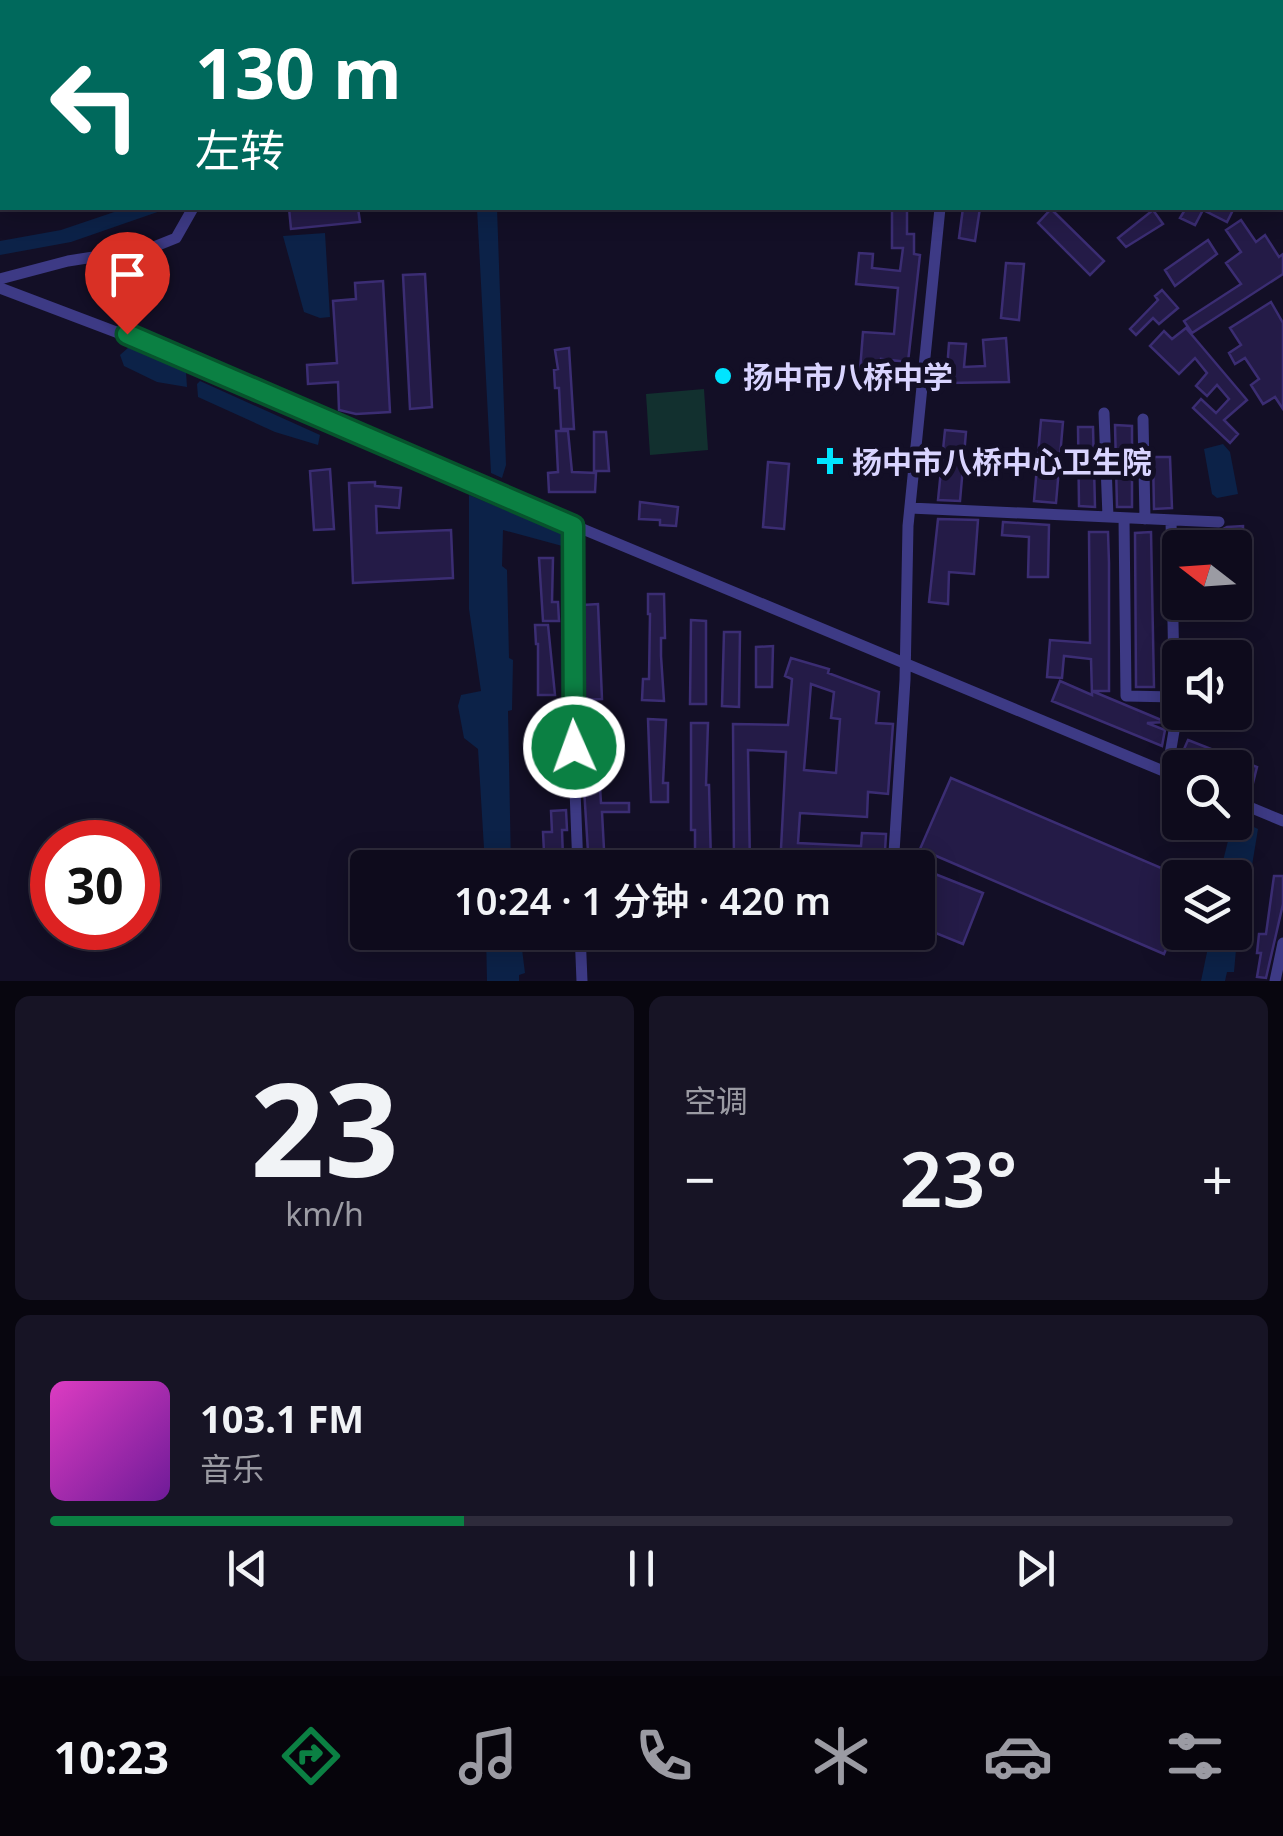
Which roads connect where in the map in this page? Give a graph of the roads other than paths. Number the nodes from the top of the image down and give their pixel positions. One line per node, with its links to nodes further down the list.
1 (192, 210): 3 (street)
2 (940, 210): 7 (street)
3 (0, 279)
4 (0, 288): 13 (street)
5 (1104, 413): 8 (street)
6 (1144, 420): 10 (street)
7 (910, 508): 8 (street); 15 (street)
8 (1108, 517): 9 (street)
9 (1124, 518): 10 (street); 16 (street)
10 (1145, 519): 11 (street)
11 (1171, 520): 12 (street); 14 (street)
12 (1219, 522)
13 (573, 526): 15 (street); 20 (street)
14 (1173, 640)
15 (903, 663): 17 (street); 21 (street)
16 (1162, 697)
17 (1162, 770)
18 (1252, 808): 19 (street)
19 (1283, 821)
20 (577, 850)
21 (894, 850)
22 (1283, 943): 25 (street)
23 (581, 950): 24 (street)
24 (582, 981)
25 (1275, 981)

